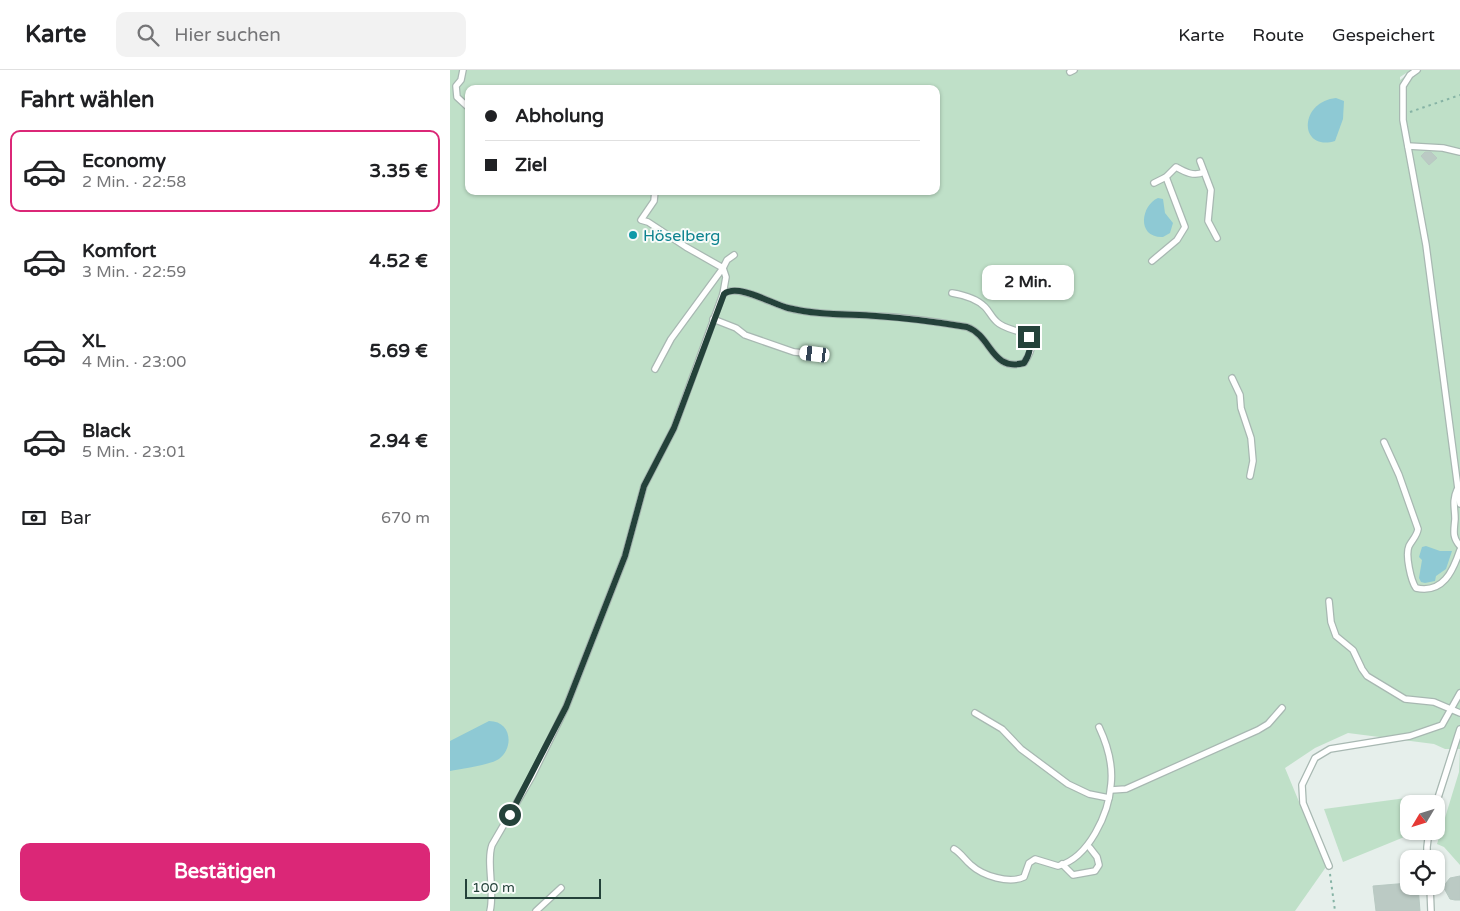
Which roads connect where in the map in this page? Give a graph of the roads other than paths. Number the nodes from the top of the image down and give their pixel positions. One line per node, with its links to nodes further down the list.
1 (463, 70): 4 (lane)
2 (1416, 70): 3 (lane)
3 (1411, 73): 5 (lane)
4 (465, 104)
5 (1408, 146): 6 (lane); 24 (lane)
6 (1460, 152)
7 (1200, 162): 8 (lane)
8 (1204, 172): 9 (lane); 12 (lane)
9 (1166, 177): 10 (lane); 14 (lane)
10 (1154, 183)
11 (655, 195): 15 (lane)
12 (1217, 238)
13 (734, 255): 15 (lane)
14 (1152, 261)
15 (723, 268): 17 (lane); 20 (lane)
16 (952, 293): 17 (lane)
17 (724, 294): 18 (lane)
18 (713, 319): 19 (lane); 44 (lane)
19 (815, 354)
20 (655, 369)
21 (1232, 378): 23 (lane)
22 (1384, 442): 26 (lane)
23 (1250, 476)
24 (1459, 488): 25 (lane); 26 (lane)
25 (1460, 504)
26 (1460, 548)
27 (1329, 601): 30 (lane)
28 (1460, 693): 30 (lane)
29 (1282, 708): 35 (lane)
30 (1452, 710): 32 (lane); 41 (lane)
31 (975, 713): 37 (lane)
32 (1460, 713)
33 (1099, 727): 35 (lane)
34 (1460, 729): 36 (lane)
35 (1111, 790): 37 (lane)
36 (1439, 795)
37 (1109, 798): 40 (lane)
38 (1090, 848): 40 (lane)
39 (954, 849): 40 (lane)
40 (1062, 864)
41 (1329, 866)
42 (561, 888): 45 (lane)
43 (1431, 895): 46 (lane)
44 (490, 911)
45 (536, 911)
46 (1432, 911)

